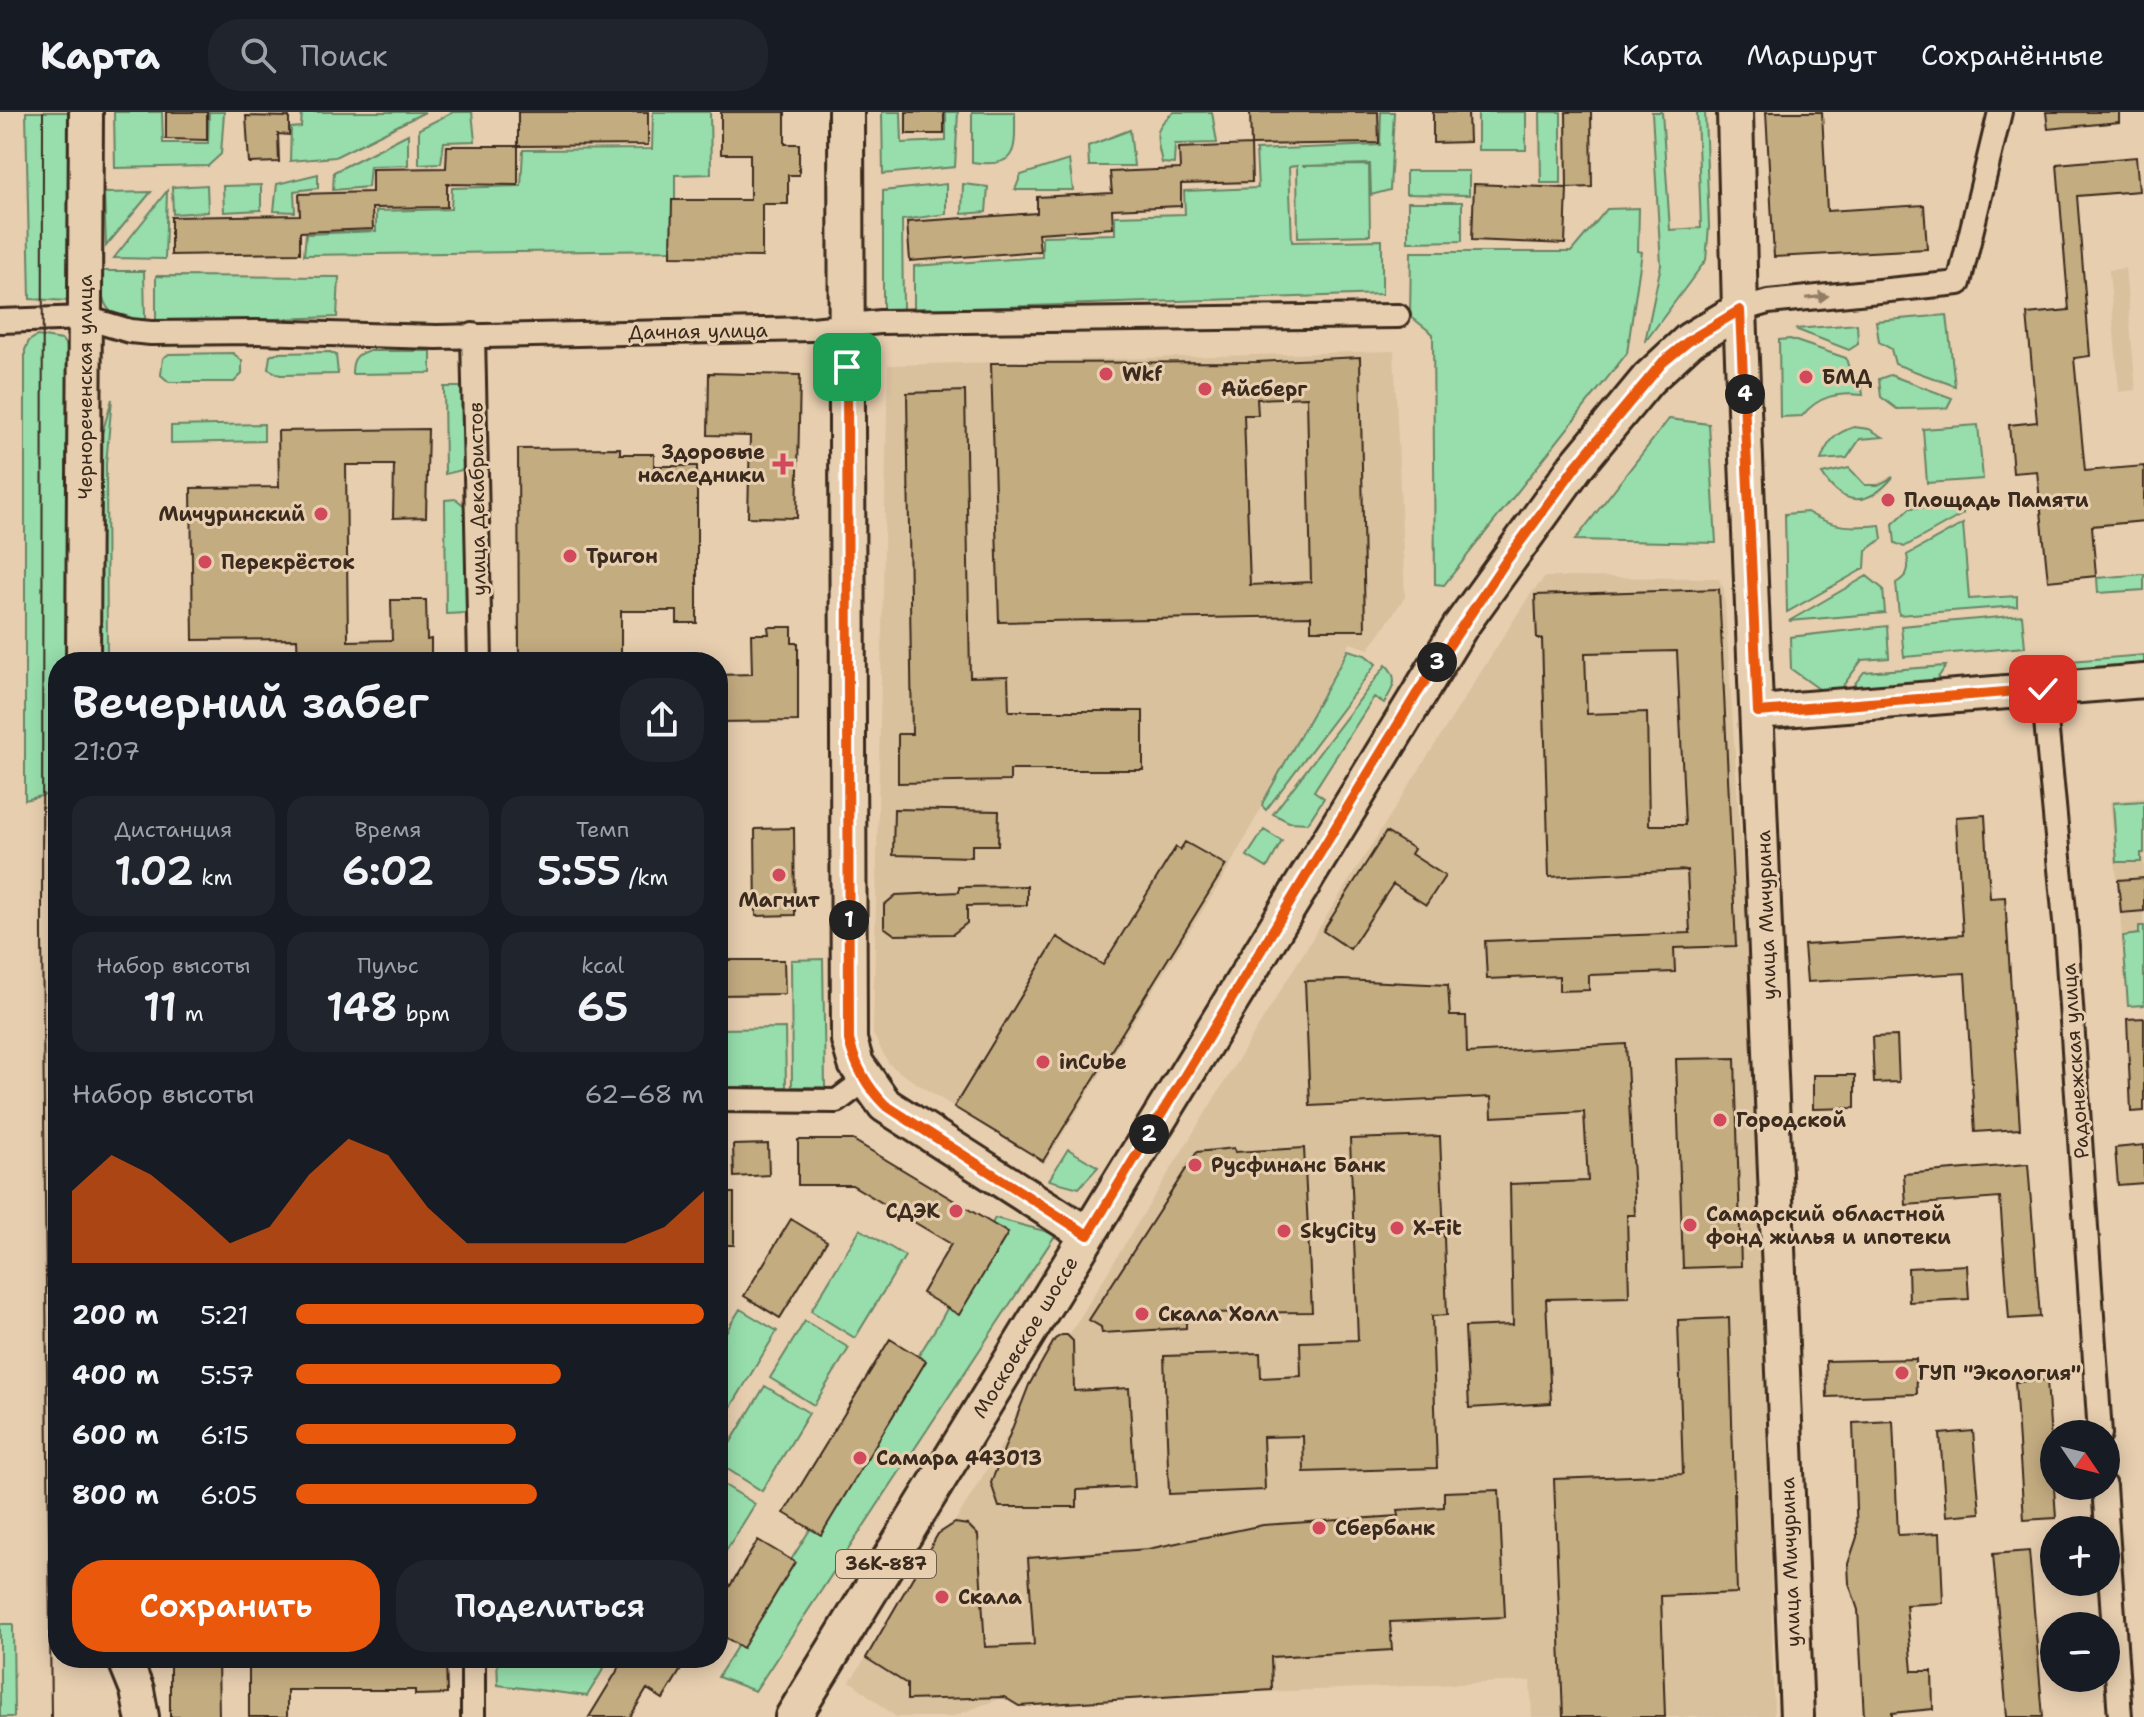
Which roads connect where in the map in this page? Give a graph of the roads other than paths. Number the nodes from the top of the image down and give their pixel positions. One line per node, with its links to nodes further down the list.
1 (86, 112): 7 (main road, Чернореченская улица)
2 (846, 112): 9 (main road)
3 (1735, 112): 5 (main road, улица Мичурина)
4 (2000, 112): 5 (street, one-way to 4)
5 (1740, 310): 15 (main road, улица Мичурина); 18 (main road, Московское шоссе / 36К-887)
6 (1398, 316): 9 (street, Дачная улица)
7 (86, 318): 8 (street, Дачная улица); 10 (street, Дачная улица); 11 (main road, Чернореченская улица)
8 (0, 321)
9 (846, 327): 10 (street, Дачная улица); 16 (main road)
10 (473, 335): 12 (street, улица Декабристов)
11 (83, 652)
12 (480, 652)
13 (2144, 681): 14 (main road)
14 (2043, 689): 15 (main road); 19 (street, Радонежская улица)
15 (1758, 712): 26 (main road, улица Мичурина)
16 (875, 1093): 17 (street); 18 (main road)
17 (728, 1100)
18 (1088, 1235): 25 (main road, Московское шоссе / 36К-887)
19 (2099, 1420)
20 (2105, 1500): 27 (street)
21 (128, 1668): 23 (main road)
22 (473, 1668): 24 (street)
23 (142, 1717)
24 (473, 1717)
25 (793, 1717)
26 (1797, 1717)
27 (2120, 1717)

